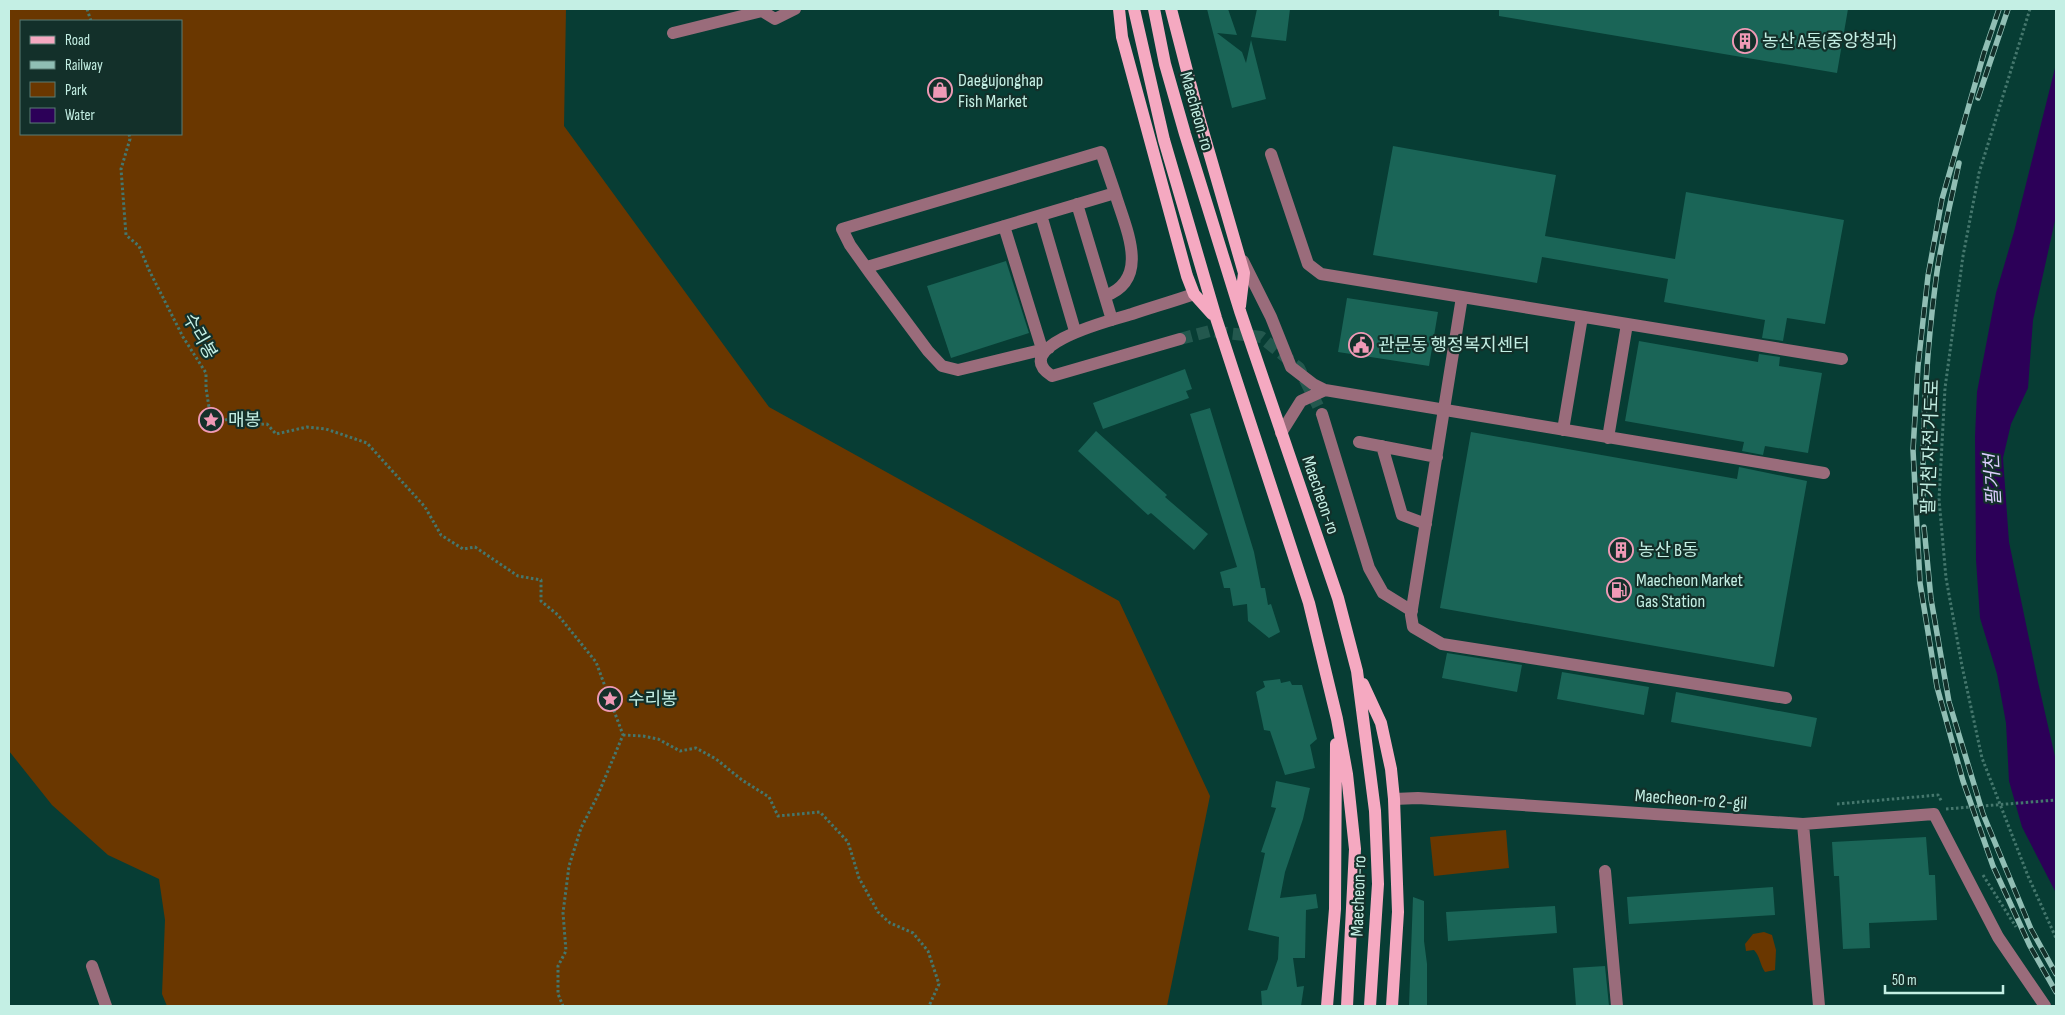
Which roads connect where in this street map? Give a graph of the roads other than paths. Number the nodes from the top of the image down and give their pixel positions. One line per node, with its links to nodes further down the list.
1 (795, 9): 6 (street)
2 (1119, 9): 15 (main road)
3 (1134, 9): 20 (main road, Maecheon-ro)
4 (1154, 9): 18 (main road, Maecheon-ro)
5 (1171, 9): 13 (main road)
6 (761, 10): 7 (street)
7 (674, 33)
8 (1271, 154): 17 (street)
9 (1114, 193): 10 (street); 14 (street); 16 (street)
10 (1078, 204): 11 (street); 16 (street)
11 (1041, 215): 12 (street); 23 (street)
12 (1004, 226): 14 (street); 25 (street)
13 (1237, 250): 18 (main road); 27 (street)
14 (867, 267): 25 (street)
15 (1194, 294): 20 (main road); 21 (street)
16 (1105, 296): 21 (street)
17 (1462, 297): 19 (street); 28 (street)
18 (1240, 311): 31 (main road, Maecheon-ro)
19 (1582, 317): 22 (street); 30 (street)
20 (1216, 318): 41 (main road, Maecheon-ro)
21 (1112, 320): 23 (street)
22 (1627, 324): 26 (street); 32 (street)
23 (1075, 331): 25 (street)
24 (1180, 340): 25 (street)
25 (1046, 348)
26 (1842, 359)
27 (1325, 390): 28 (street); 31 (street)
28 (1444, 411): 30 (street); 35 (street)
29 (1322, 414): 38 (street)
30 (1563, 430): 32 (street)
31 (1281, 433): 39 (main road, Maecheon-ro)
32 (1608, 438): 36 (street)
33 (1359, 442): 34 (street)
34 (1382, 446): 35 (street); 37 (street)
35 (1436, 457): 37 (street)
36 (1824, 473)
37 (1426, 524): 38 (street)
38 (1412, 611): 40 (street)
39 (1357, 671): 42 (main road); 49 (main road, Maecheon-ro)
40 (1786, 698)
41 (1337, 719): 47 (main road); 48 (main road, Maecheon-ro)
42 (1394, 799): 43 (street, Maecheon-ro 2-gil); 50 (main road)
43 (1803, 824): 52 (street); 53 (street, Maecheon-ro 2-gil)
44 (1605, 871): 51 (street)
45 (92, 966): 46 (street)
46 (106, 1006)
47 (1327, 1006)
48 (1347, 1006)
49 (1370, 1006)
50 (1392, 1006)
51 (1618, 1006)
52 (1819, 1006)
53 (2045, 1006)

